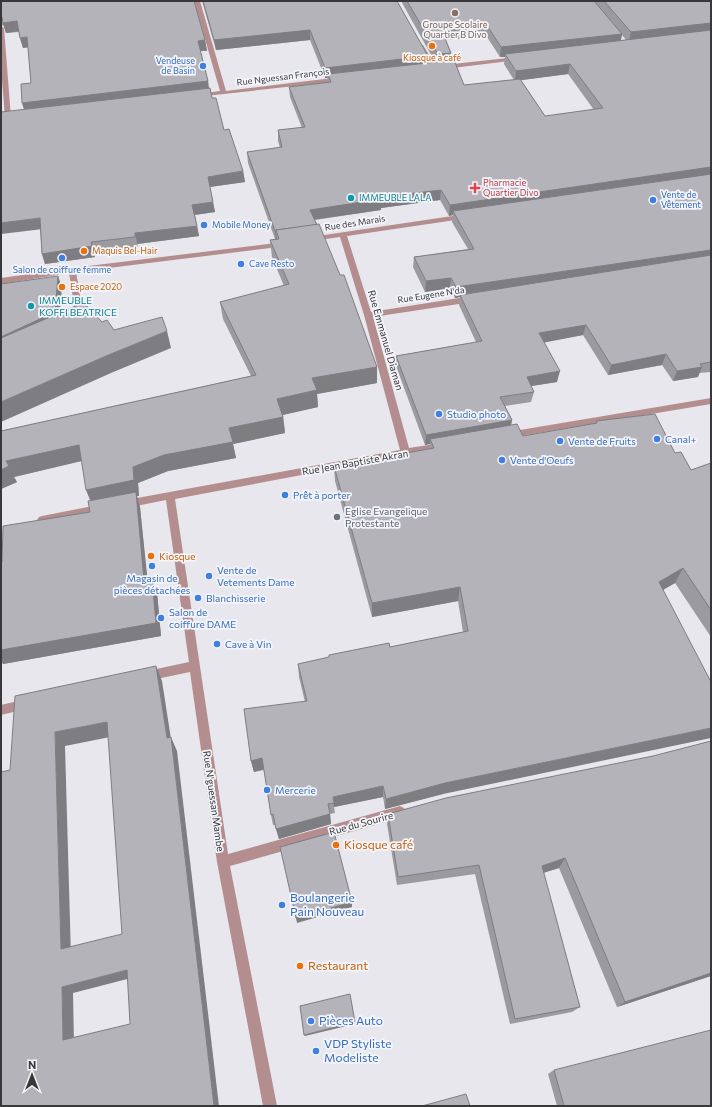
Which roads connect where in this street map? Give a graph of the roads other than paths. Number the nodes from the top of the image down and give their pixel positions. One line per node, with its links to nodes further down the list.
1 (197, 1): 8 (street)
2 (1, 28): 11 (street)
3 (419, 42): 5 (street)
4 (527, 58): 5 (street)
5 (434, 68): 6 (street)
6 (426, 69)
7 (348, 78): 8 (street, Rue Nguessan François)
8 (224, 93): 9 (street, Rue Nguessan François)
9 (193, 97)
10 (16, 117): 11 (street)
11 (8, 118): 12 (street)
12 (1, 119)
13 (476, 215): 14 (street, Rue des Marais)
14 (343, 234): 15 (street, Rue des Marais); 20 (street, Rue Emmanuel Diaman)
15 (305, 240)
16 (289, 243): 17 (street)
17 (72, 270): 18 (street); 21 (street)
18 (1, 281)
19 (477, 298): 20 (street, Rue Eugene N'da)
20 (368, 315): 25 (street, Rue Emmanuel Diaman)
21 (73, 322)
22 (711, 401): 23 (street)
23 (496, 437)
24 (450, 445): 25 (street, Rue Jean Baptiste Akran)
25 (405, 452): 26 (street, Rue Jean Baptiste Akran)
26 (170, 495): 27 (street, Rue Jean Baptiste Akran); 28 (street, Rue N'guessan Mambe)
27 (32, 523)
28 (194, 666): 29 (street); 33 (street, Rue N'guessan Mambe)
29 (132, 680)
30 (40, 701): 31 (street)
31 (1, 710)
32 (414, 808): 33 (street, Rue du Sourire)
33 (223, 862): 34 (street, Rue N'guessan Mambe)
34 (270, 1106)

